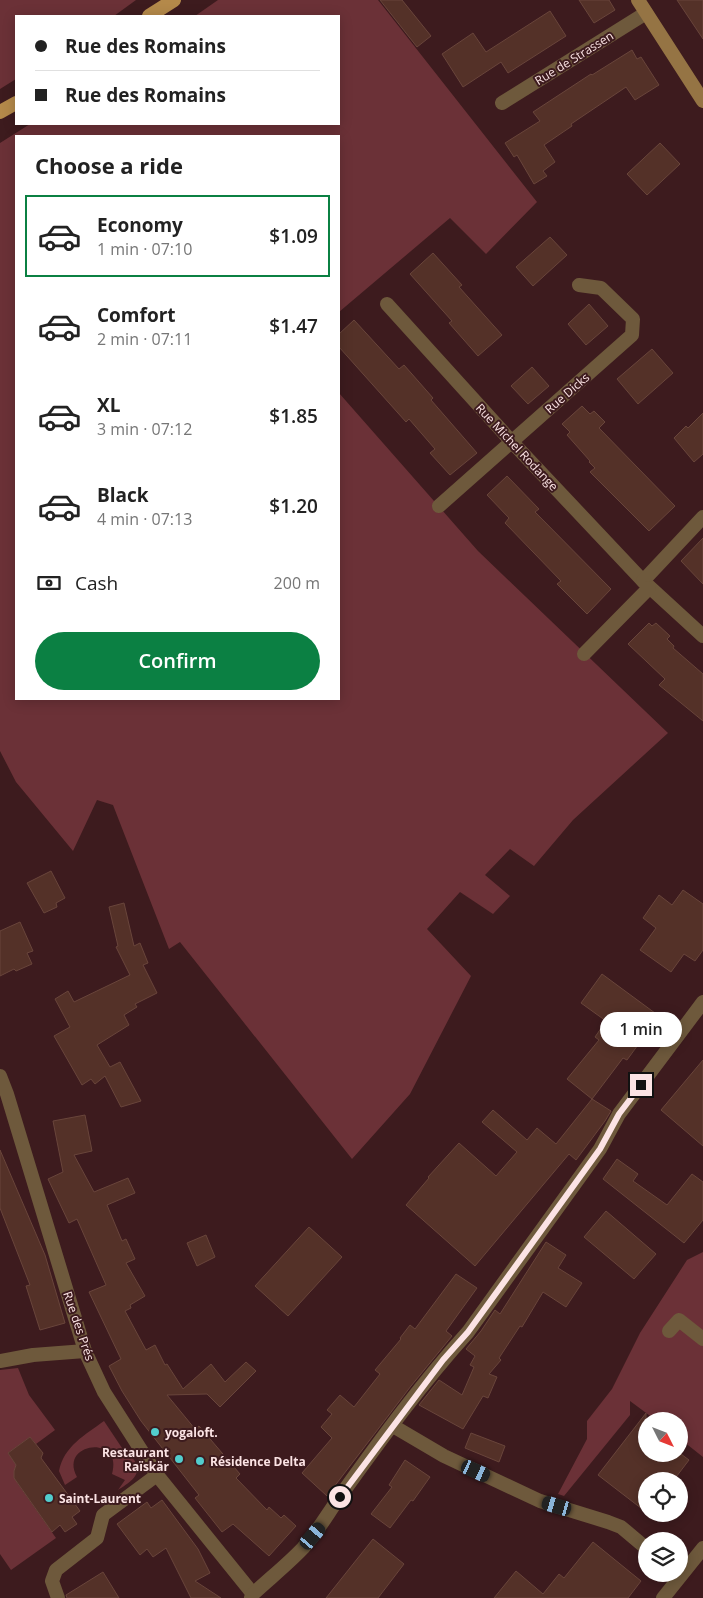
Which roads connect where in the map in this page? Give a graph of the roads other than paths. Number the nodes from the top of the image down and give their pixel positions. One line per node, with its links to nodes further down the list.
1 (174, 0): 4 (main road)
2 (638, 0): 3 (main road)
3 (646, 13): 5 (main road); 6 (street, Rue de Strassen)
4 (151, 15)
5 (703, 101)
6 (502, 103)
7 (15, 104): 8 (main road)
8 (0, 112)
9 (579, 285): 11 (street, Rue Dicks)
10 (387, 304): 11 (street, Rue Michel Rodange)
11 (512, 442): 12 (street, Rue Dicks); 14 (street, Rue Michel Rodange)
12 (439, 506)
13 (703, 517): 14 (street)
14 (646, 584): 15 (street, Rue Michel Rodange); 16 (street)
15 (703, 636)
16 (584, 654)
17 (703, 1002): 23 (street)
18 (0, 1076): 21 (street, Rue des Prés)
19 (669, 1331): 20 (street)
20 (703, 1339)
21 (85, 1351): 22 (street); 24 (street, Rue des Prés)
22 (0, 1361)
23 (393, 1426): 25 (street); 29 (street)
24 (157, 1475): 29 (street, Rue des Prés); 30 (street)
25 (638, 1541)
26 (703, 1548): 27 (street)
27 (688, 1566)
28 (675, 1582): 31 (street)
29 (252, 1596)
30 (58, 1598)
31 (663, 1598)

